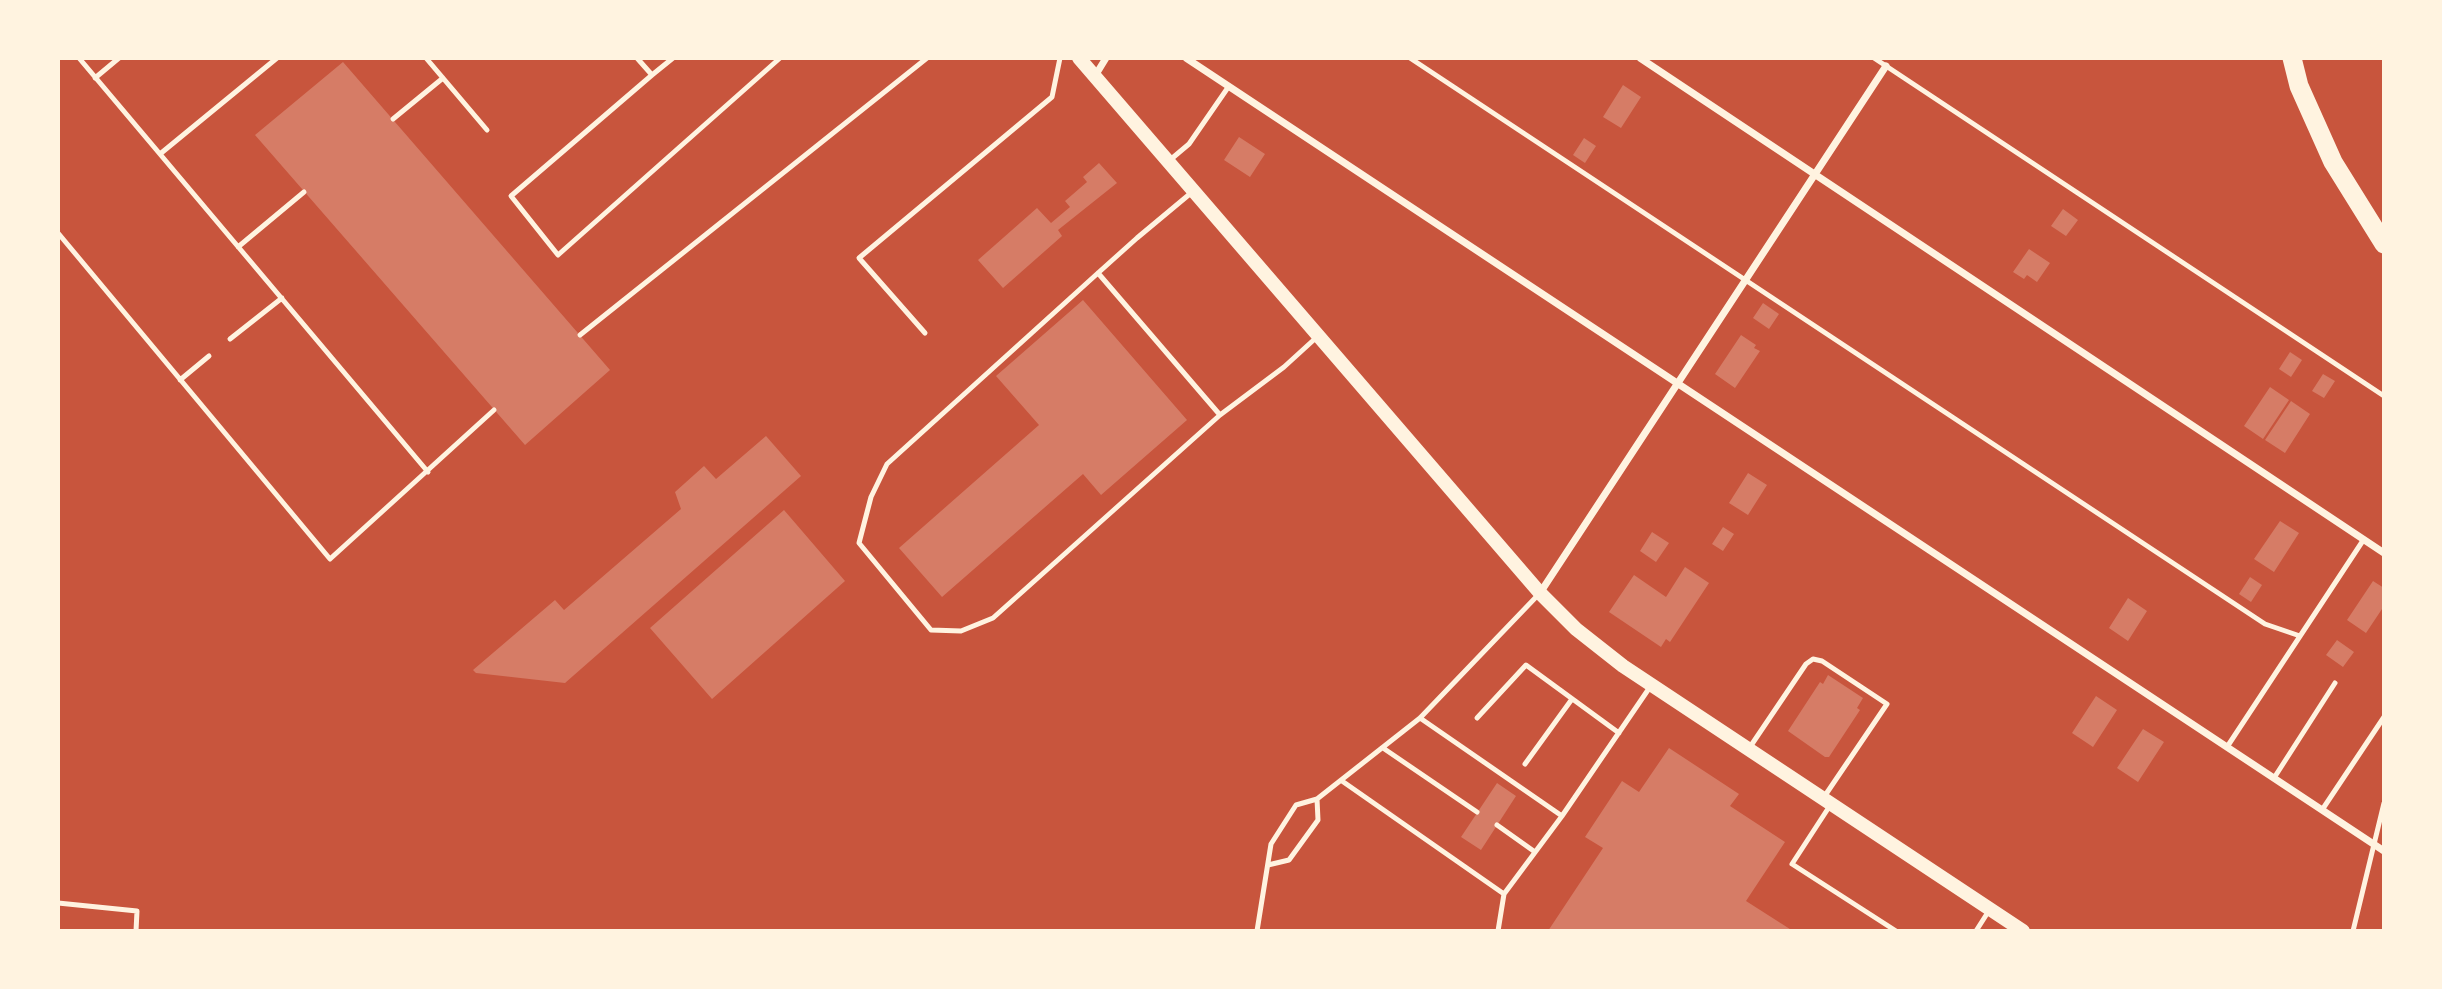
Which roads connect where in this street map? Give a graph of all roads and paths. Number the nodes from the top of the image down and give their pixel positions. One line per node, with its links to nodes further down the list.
1 (79, 58): 20 (lane)
2 (119, 58): 20 (lane)
3 (277, 58): 25 (lane)
4 (426, 58): 21 (lane)
5 (637, 58): 18 (lane)
6 (673, 58): 18 (lane)
7 (780, 58): 18 (lane)
8 (927, 58): 37 (lane)
9 (1060, 58): 36 (lane)
10 (1079, 58): 19 (main road)
11 (1107, 58): 19 (street)
12 (1186, 58): 22 (street)
13 (1410, 58): 34 (lane)
14 (1640, 58): 27 (street)
15 (1874, 58): 17 (lane)
16 (2292, 58): 31 (highway)
17 (1886, 66): 27 (street); 43 (lane)
18 (652, 75)
19 (1095, 76): 26 (main road)
20 (95, 78): 25 (lane)
21 (443, 78): 23 (lane); 24 (lane)
22 (1229, 86): 26 (lane); 42 (street)
23 (393, 119)
24 (487, 130)
25 (160, 154): 32 (lane)
26 (1168, 161): 28 (main road)
27 (1815, 174): 34 (street); 47 (street)
28 (1194, 191): 33 (lane); 38 (main road)
29 (304, 192): 32 (lane)
30 (58, 233): 41 (lane)
31 (2384, 243)
32 (239, 247): 35 (lane)
33 (1098, 273): 45 (lane); 45 (lane)
34 (1745, 281): 42 (street); 50 (lane)
35 (282, 298): 39 (lane); 46 (lane)
36 (925, 333)
37 (580, 335)
38 (1318, 336): 45 (lane); 49 (main road)
39 (230, 339)
40 (209, 356): 41 (lane)
41 (180, 380): 46 (lane)
42 (1678, 383): 49 (street); 58 (street)
43 (2384, 396)
44 (494, 410): 46 (lane)
45 (1220, 415)
46 (428, 472)
47 (2364, 539): 48 (street); 50 (lane)
48 (2384, 552)
49 (1540, 593): 52 (main road); 55 (lane)
50 (2300, 636): 58 (lane)
51 (2335, 683): 62 (lane)
52 (1652, 685): 57 (lane); 60 (main road)
53 (1572, 699): 56 (lane); 57 (lane); 61 (lane)
54 (2384, 717): 67 (lane)
55 (1420, 718): 59 (lane); 69 (lane)
56 (1477, 718)
57 (1619, 733): 69 (lane)
58 (2227, 747): 62 (street)
59 (1383, 748): 63 (lane); 68 (lane)
60 (1749, 750): 65 (main road); 65 (lane)
61 (1525, 764)
62 (2274, 778): 67 (street)
63 (1342, 781): 64 (lane); 75 (lane)
64 (1317, 799): 74 (lane); 74 (lane)
65 (1827, 801): 77 (main road); 81 (lane)
66 (2384, 803): 71 (lane)
67 (2322, 810): 71 (street)
68 (1477, 812)
69 (1562, 816): 73 (lane)
70 (1497, 825): 73 (lane)
71 (2374, 845): 72 (street); 84 (lane)
72 (2384, 851)
73 (1535, 852): 75 (lane)
74 (1268, 865): 79 (lane)
75 (1504, 894): 80 (lane)
76 (58, 903): 78 (lane)
77 (1990, 909): 82 (lane); 83 (main road)
78 (136, 931)
79 (1257, 931)
80 (1498, 931)
81 (1896, 931)
82 (1976, 931)
83 (2023, 931)
84 (2353, 931)

